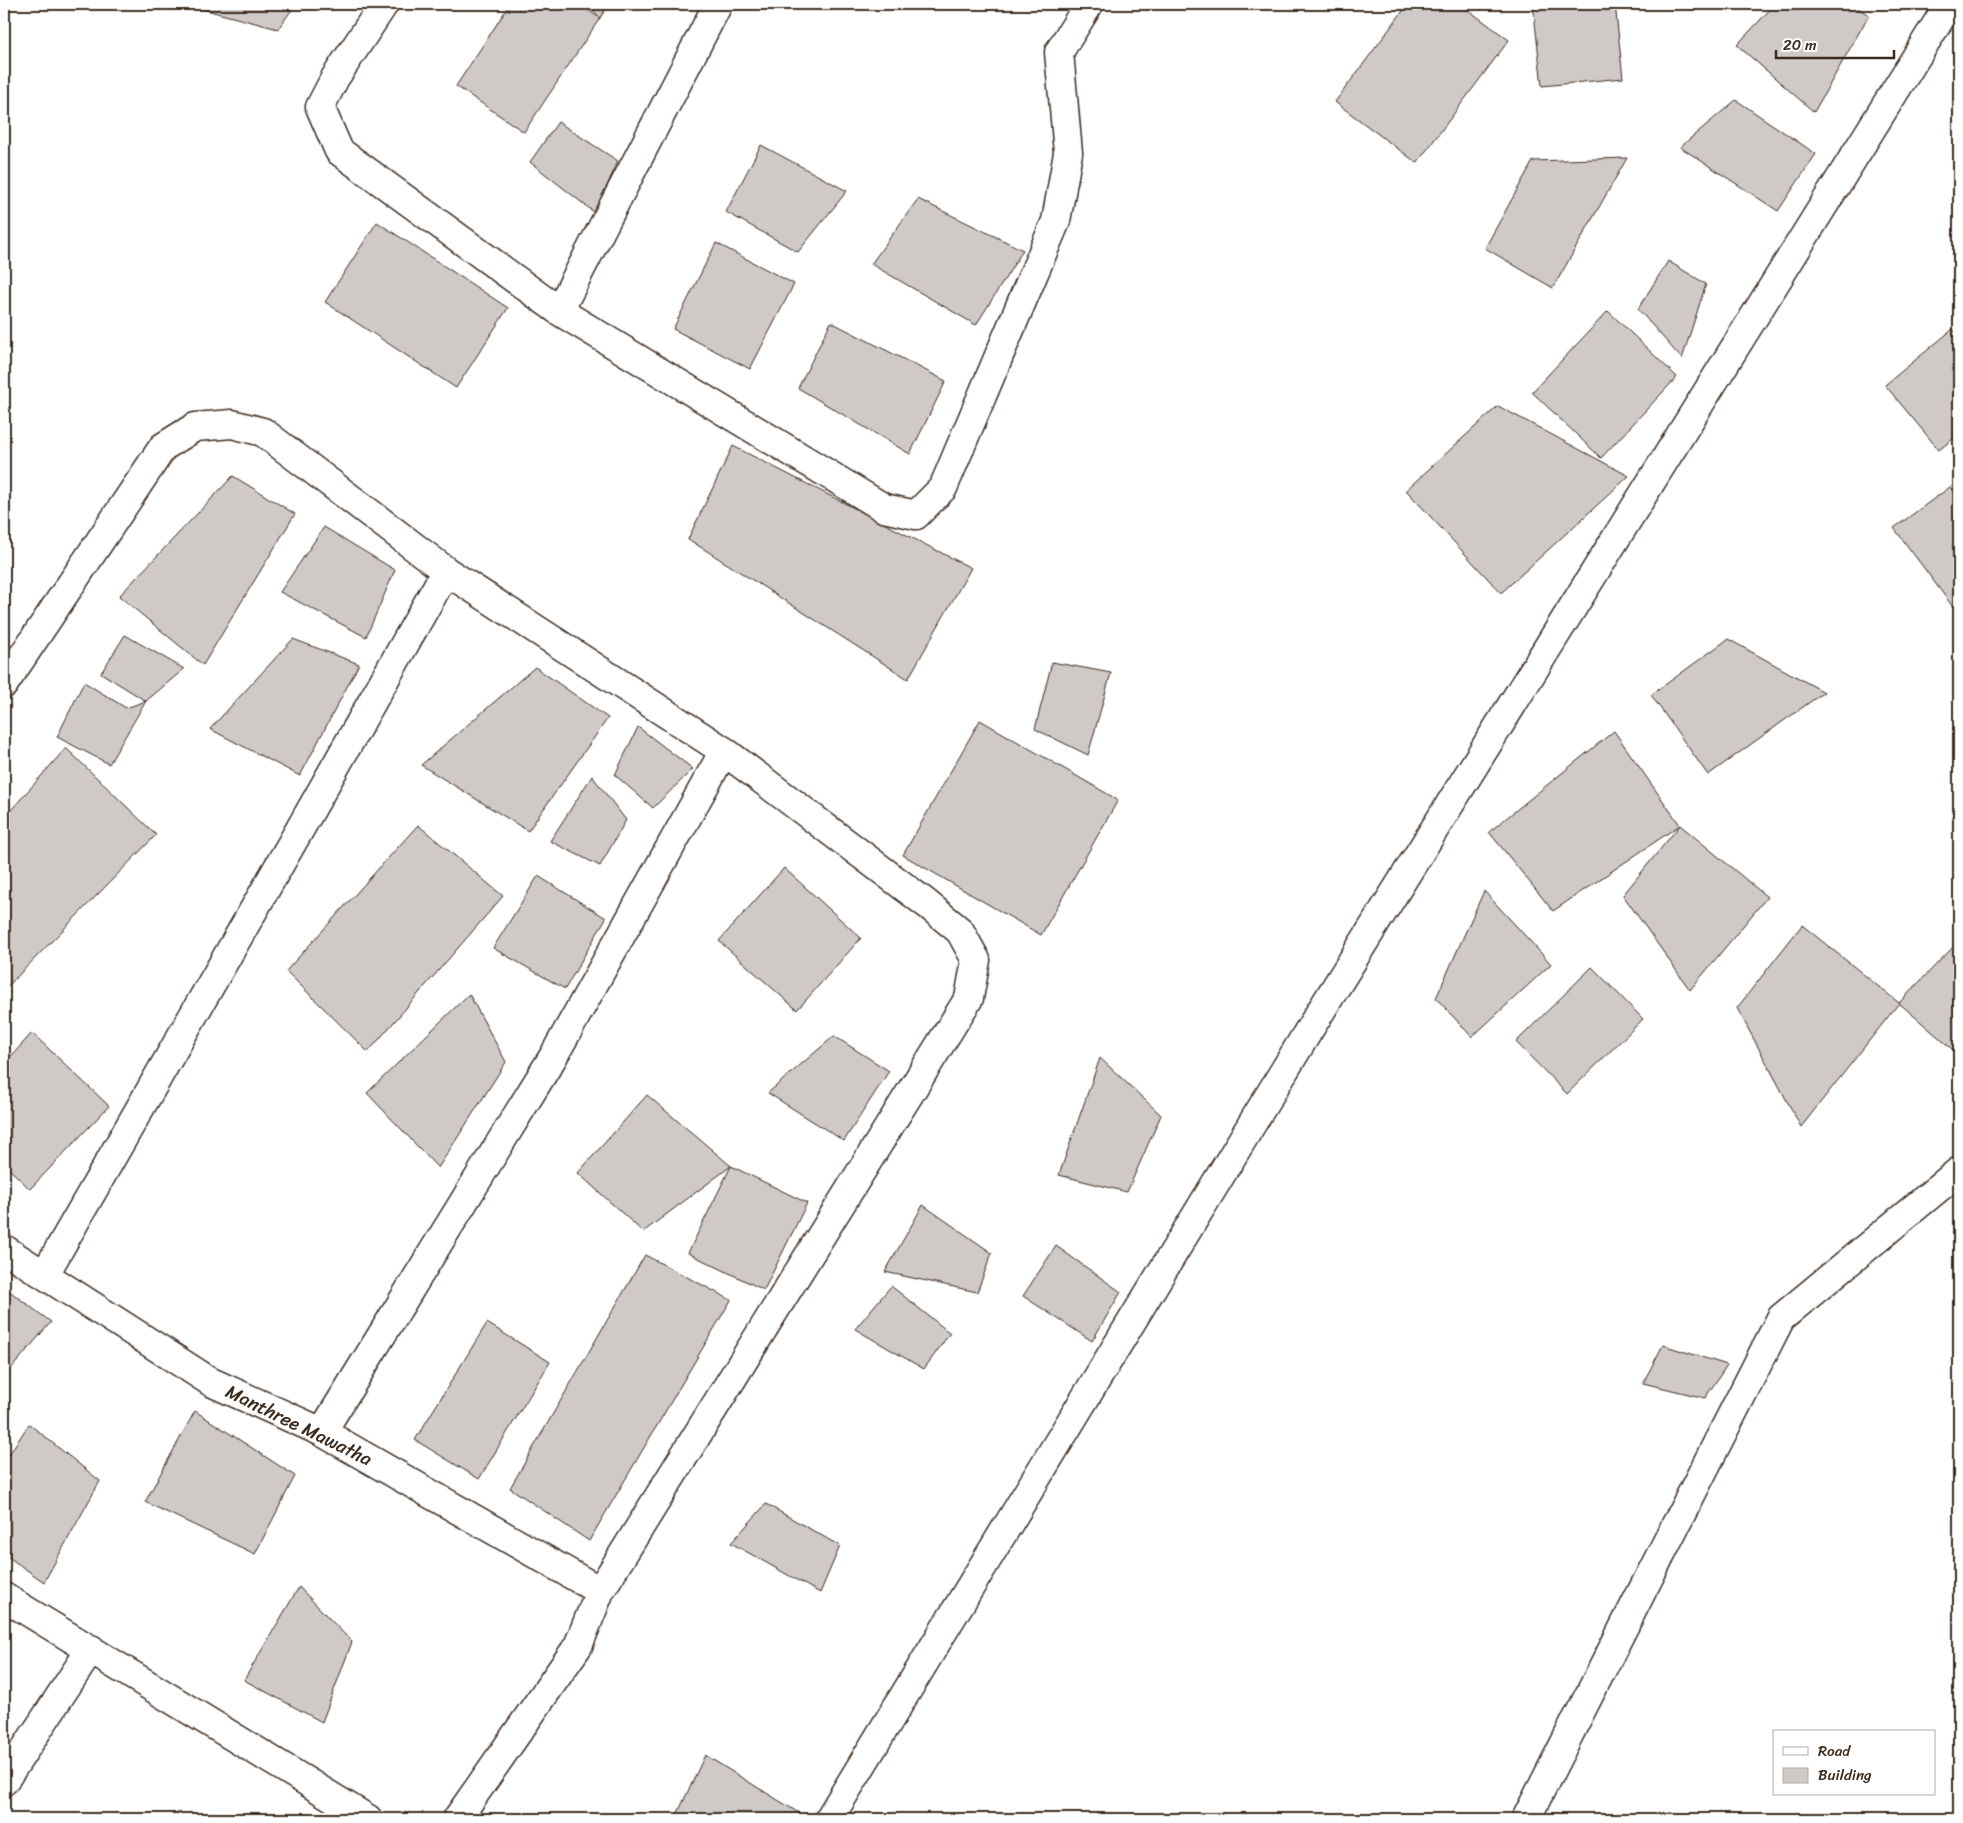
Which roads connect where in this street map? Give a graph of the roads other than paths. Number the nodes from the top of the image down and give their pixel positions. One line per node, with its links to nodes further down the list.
1 (384, 4): 5 (street)
2 (718, 4): 5 (street)
3 (1088, 4): 5 (street)
4 (1941, 4): 19 (street)
5 (559, 311)
6 (446, 571): 7 (street); 8 (street); 11 (street)
7 (6, 676)
8 (724, 751): 12 (street); 13 (street)
9 (1959, 1171): 20 (street)
10 (4, 1249): 11 (street, Manthree Mawatha)
11 (44, 1274): 12 (street, Manthree Mawatha)
12 (322, 1432): 13 (street, Manthree Mawatha)
13 (600, 1591): 18 (street)
14 (4, 1597): 15 (street)
15 (91, 1649): 16 (street); 17 (street)
16 (4, 1781)
17 (368, 1819)
18 (457, 1819)
19 (829, 1819)
20 (1526, 1819)

